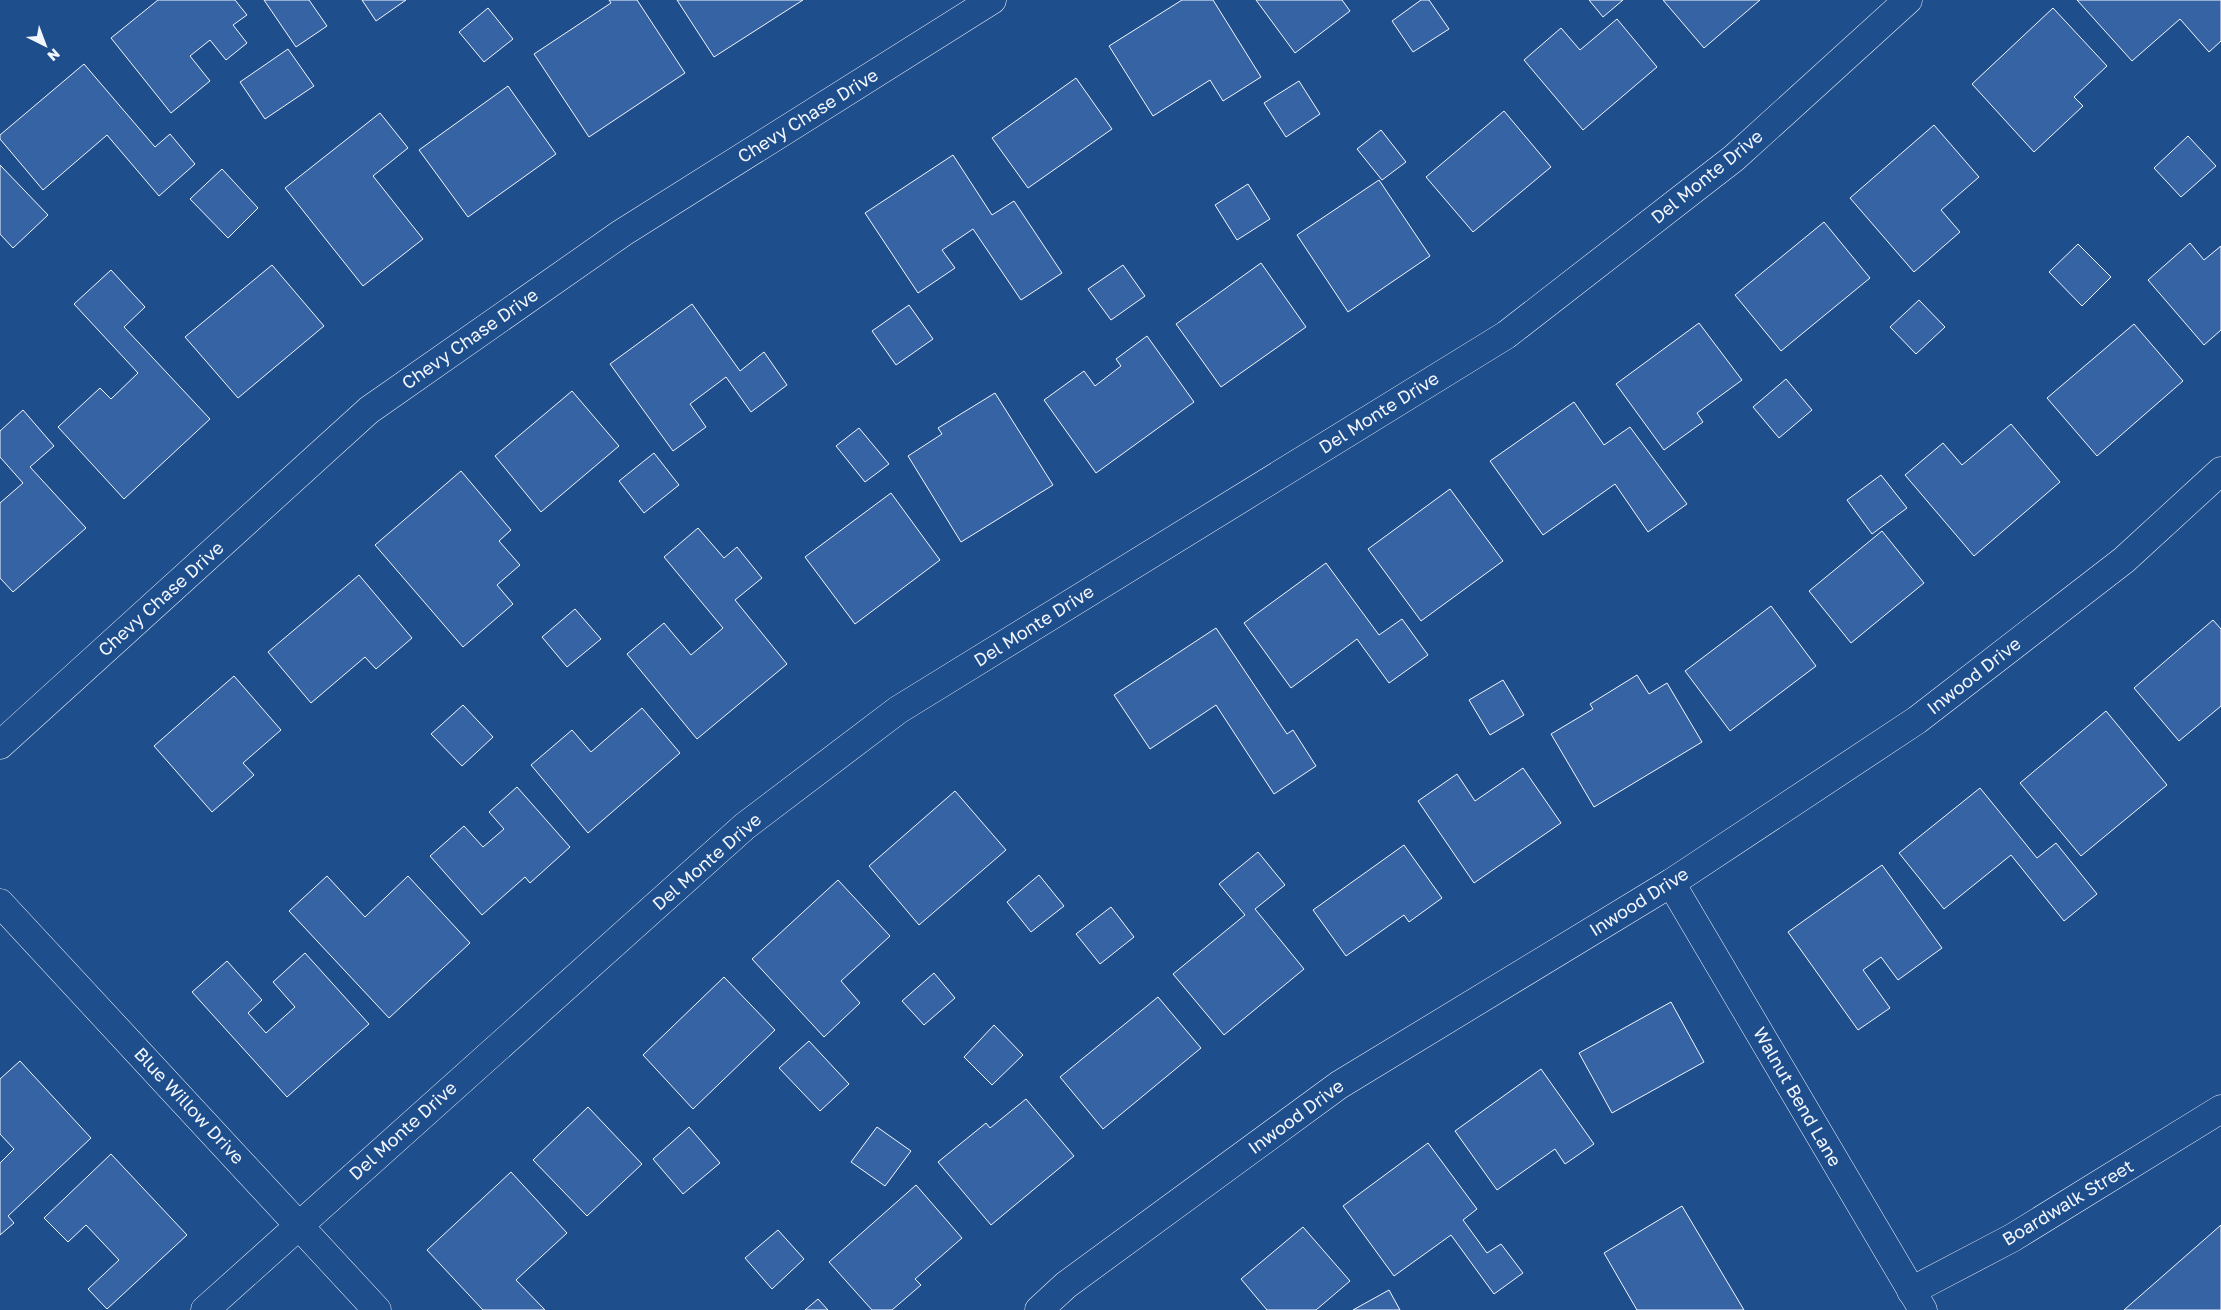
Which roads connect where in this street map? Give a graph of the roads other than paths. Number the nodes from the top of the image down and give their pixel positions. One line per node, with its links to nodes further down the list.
1 (992, 0): 4 (street, Chevy Chase Drive)
2 (1908, 0): 8 (street, Del Monte Drive)
3 (2221, 471): 5 (street, Inwood Drive)
4 (0, 745)
5 (1671, 883): 9 (street, Walnut Bend Lane); 12 (street, Inwood Drive)
6 (0, 903): 8 (street, Blue Willow Drive)
7 (2221, 1109): 9 (street, Boardwalk Street)
8 (298, 1224): 10 (street, Del Monte Drive); 11 (street, Blue Willow Drive)
9 (1917, 1301)
10 (205, 1310)
11 (377, 1310)
12 (1039, 1310)

